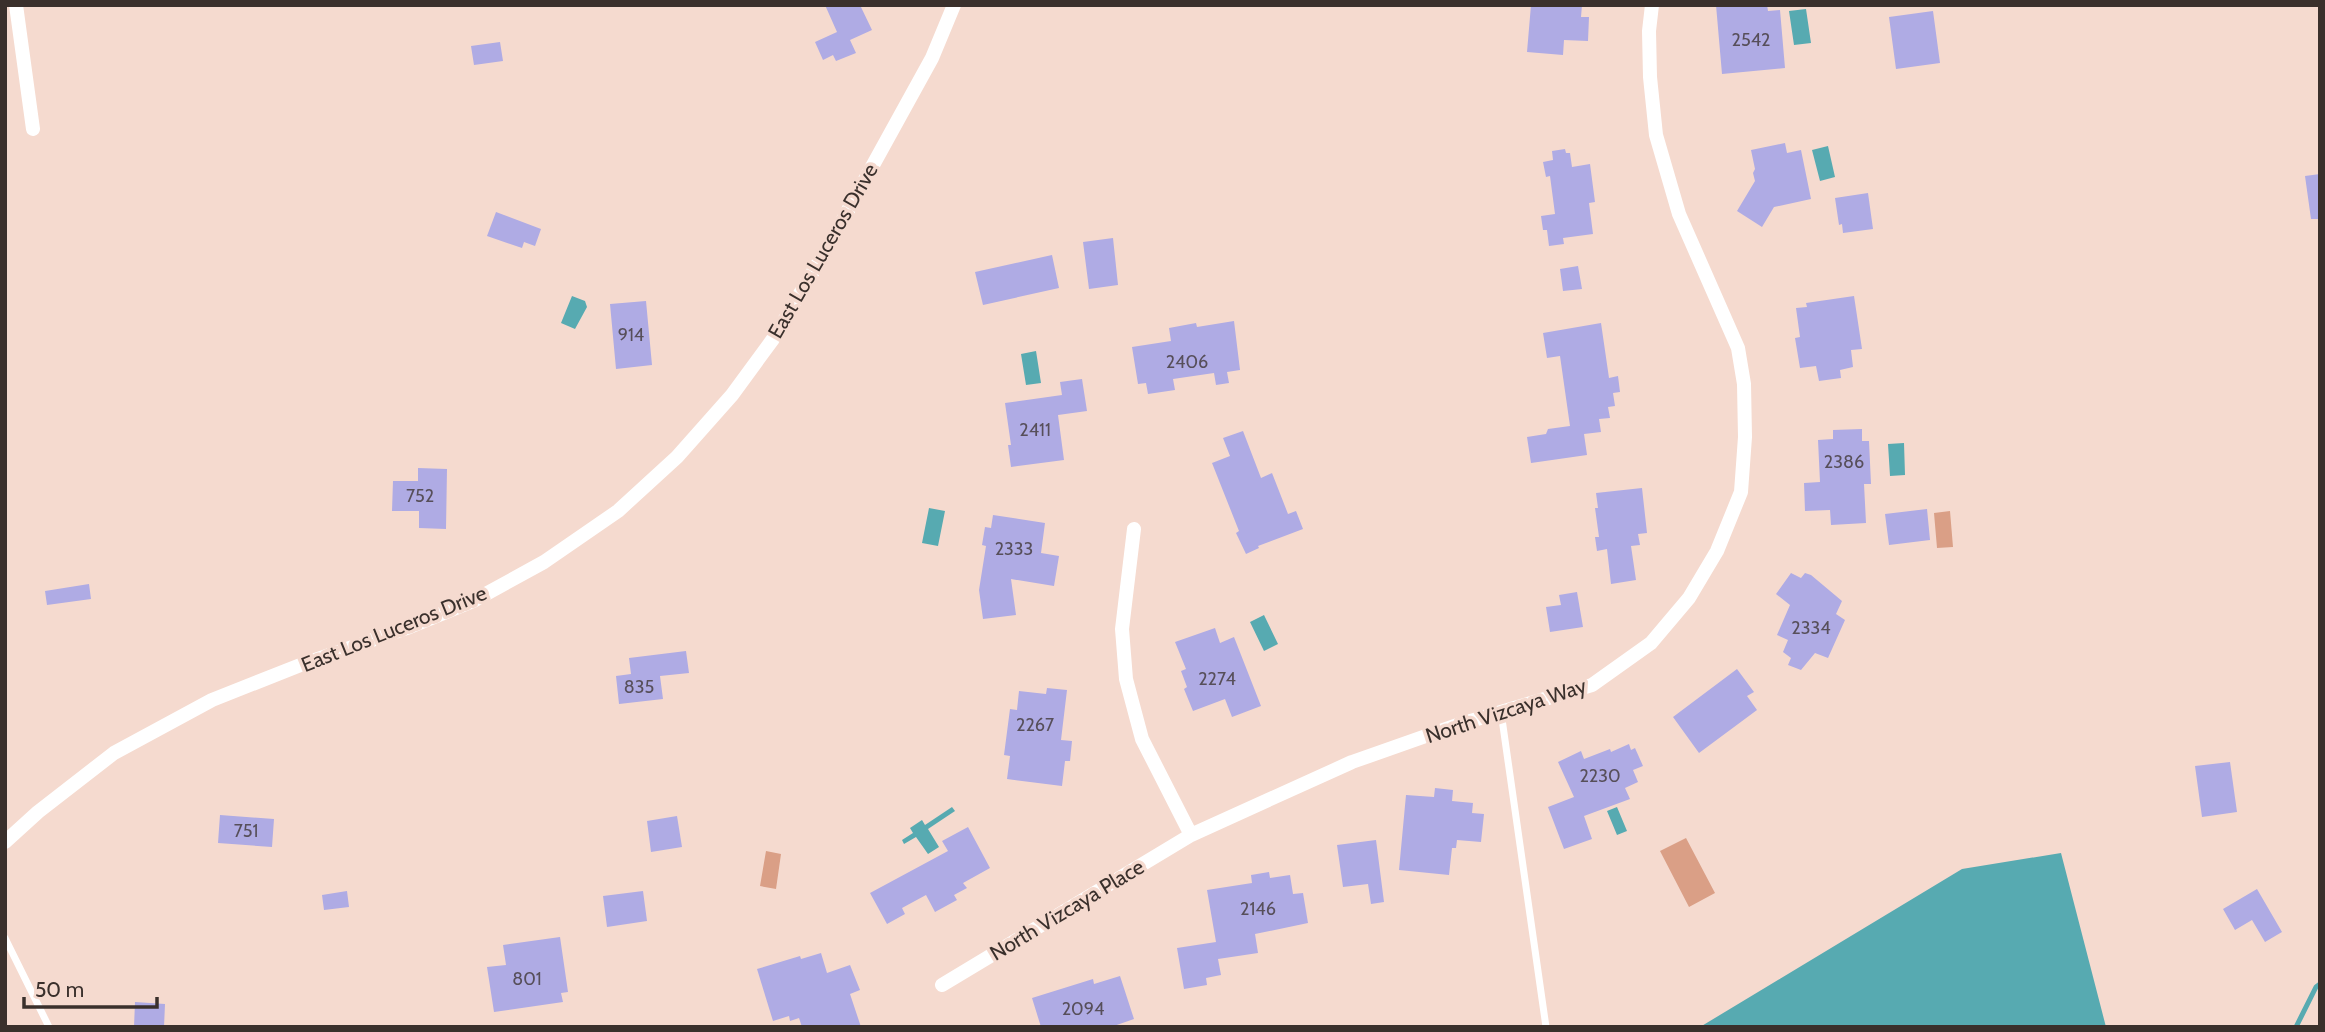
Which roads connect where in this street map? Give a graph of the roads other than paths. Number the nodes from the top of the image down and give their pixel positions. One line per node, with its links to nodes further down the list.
1 (16, 5): 4 (street)
2 (954, 5): 8 (street, East Los Luceros Drive)
3 (1652, 5): 6 (street, North Vizcaya Way)
4 (33, 129)
5 (1133, 529): 7 (street)
6 (1501, 712): 7 (street, North Vizcaya Way); 12 (lane)
7 (1191, 835): 10 (street, North Vizcaya Place)
8 (5, 842)
9 (5, 938): 11 (lane)
10 (942, 985)
11 (49, 1027)
12 (1546, 1027)

